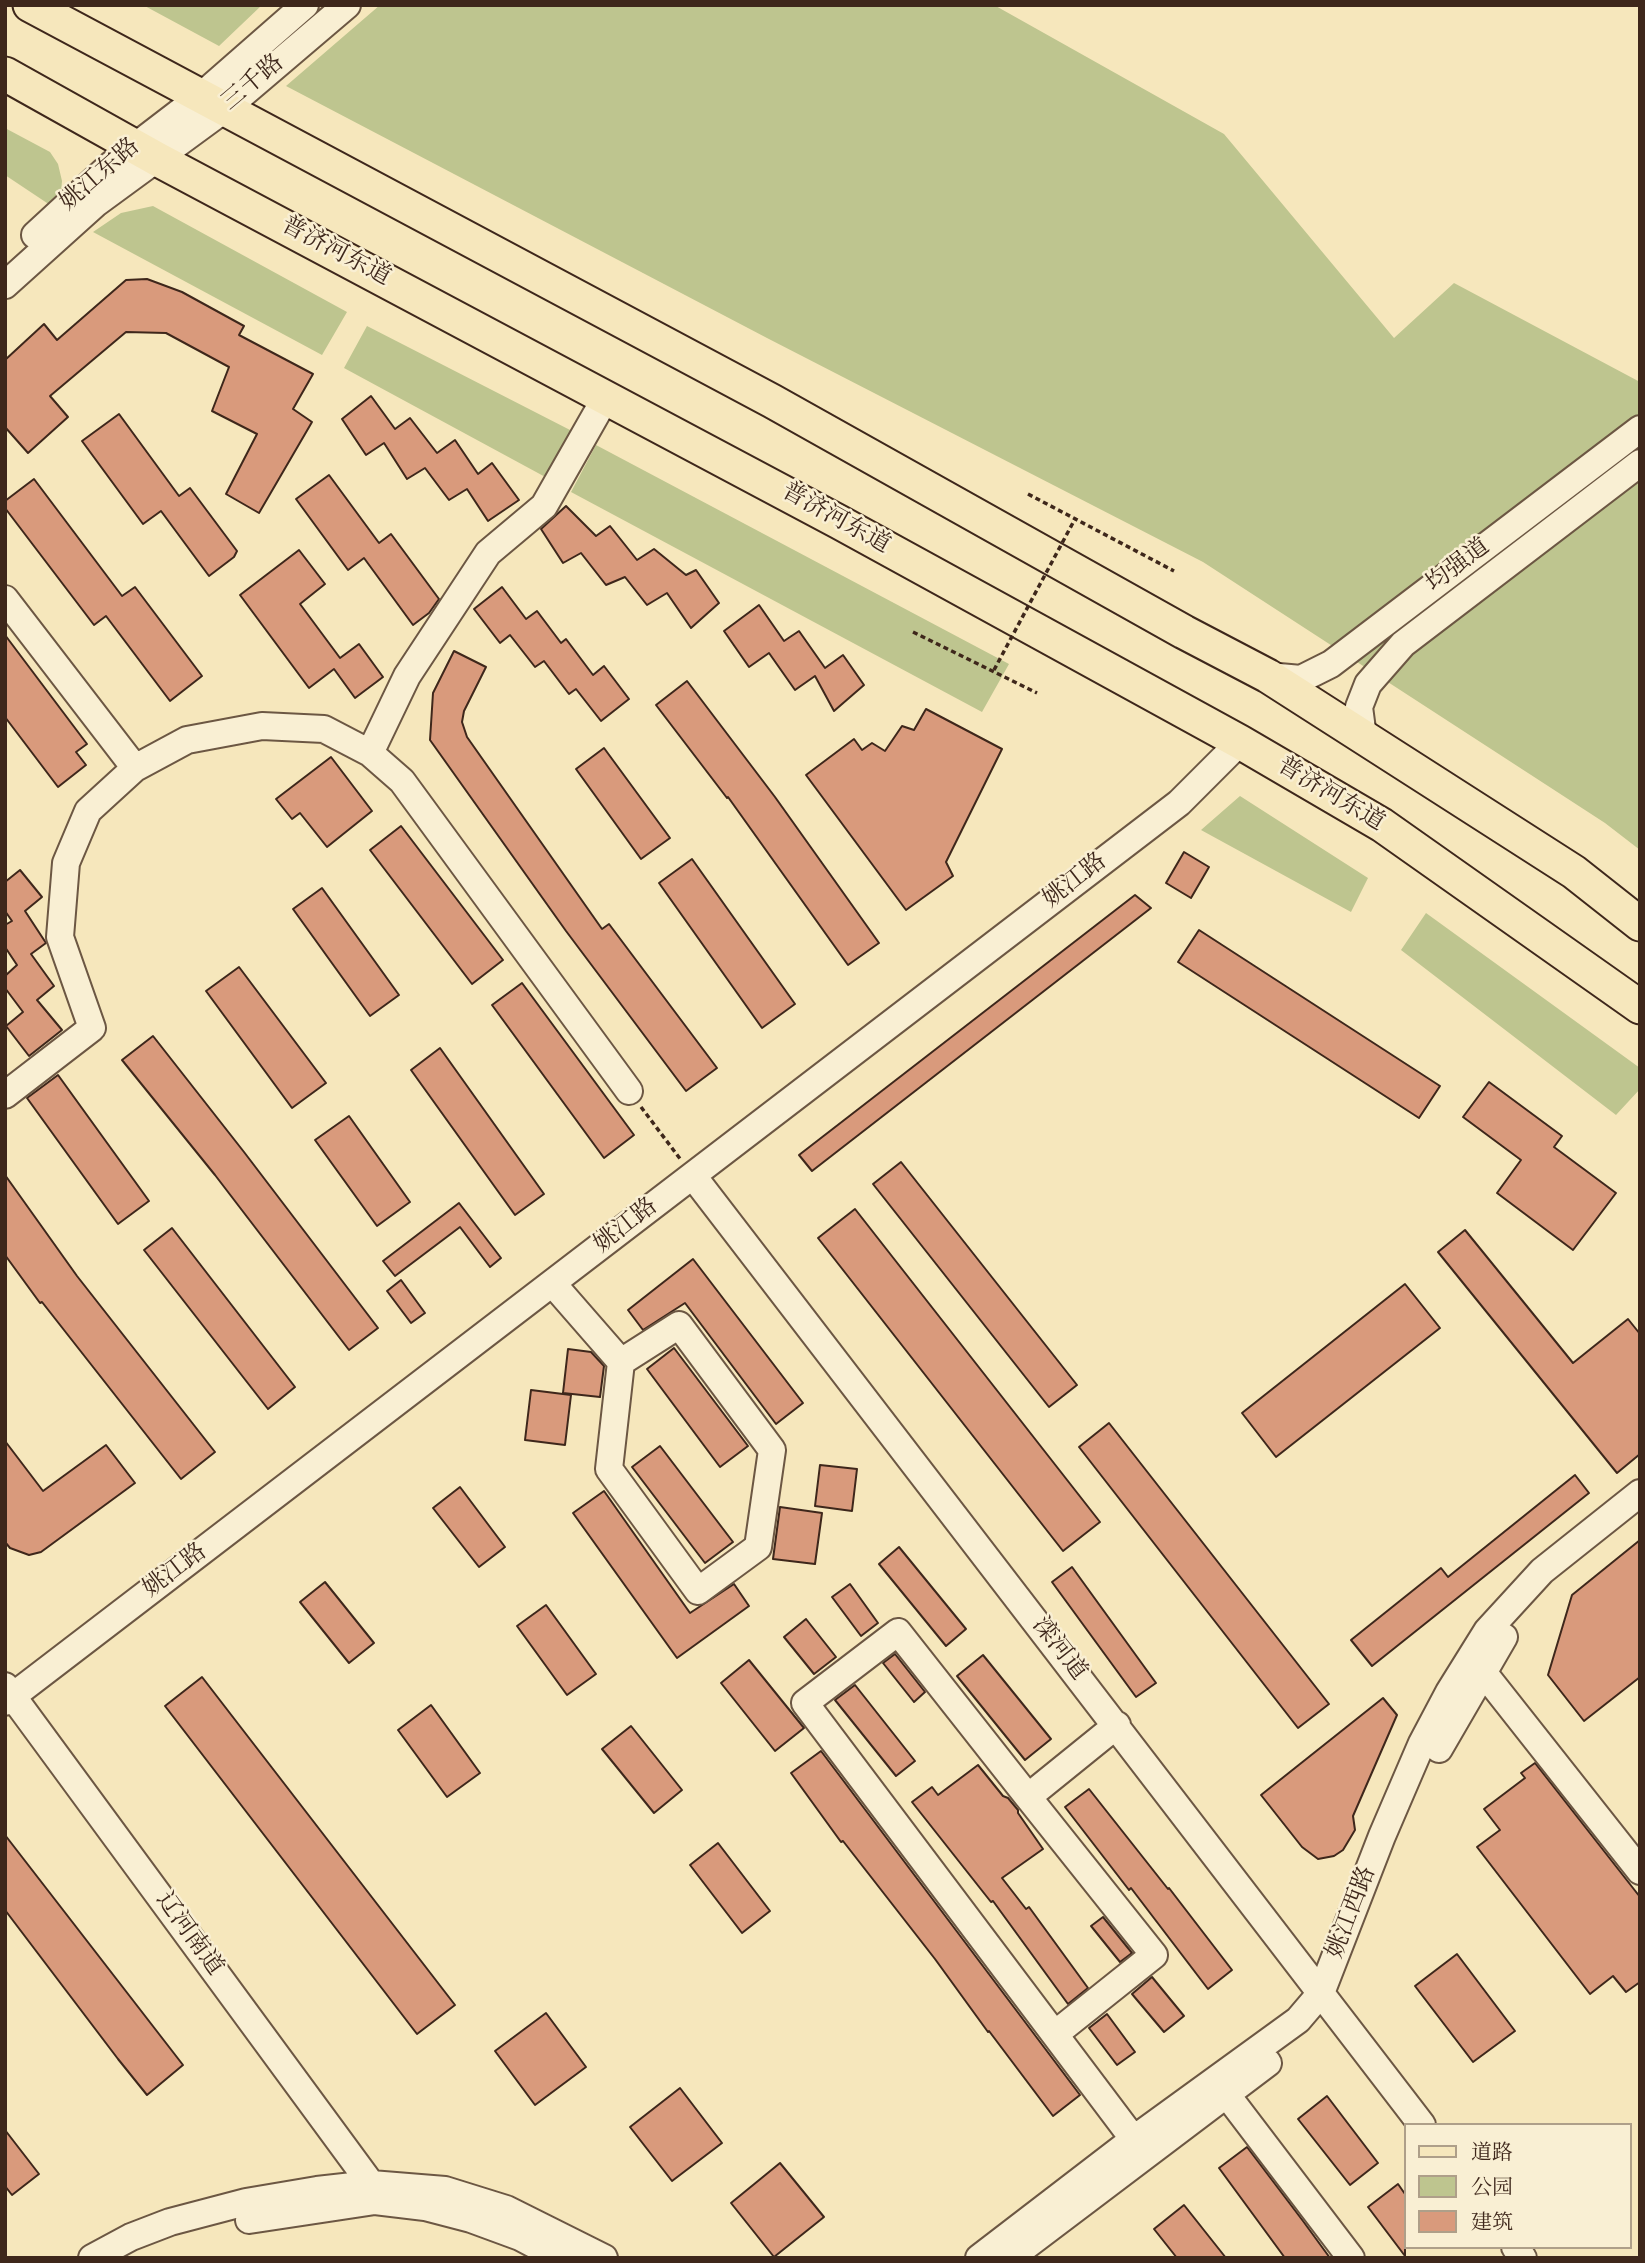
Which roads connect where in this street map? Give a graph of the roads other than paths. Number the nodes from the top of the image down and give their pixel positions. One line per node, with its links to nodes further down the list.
1 (30, 5): 5 (main road)
2 (305, 5): 5 (street, 三千路)
3 (347, 5): 5 (street, 三千路)
4 (5, 74): 6 (main road, 普济河东道)
5 (214, 102): 6 (street, 姚江东路); 13 (main road)
6 (146, 153): 7 (street, 姚江东路); 8 (street, 姚江东路); 9 (main road, 普济河东道)
7 (5, 263)
8 (5, 285)
9 (606, 397): 15 (main road, 普济河东道); 16 (street)
10 (1640, 429): 13 (street, 均强道)
11 (1640, 463): 14 (street, 均强道)
12 (5, 599): 17 (street)
13 (1268, 676): 14 (main road)
14 (1363, 737): 18 (main road)
15 (1240, 742): 19 (main road, 普济河东道); 22 (street, 姚江路)
16 (370, 753): 17 (street); 20 (street)
17 (135, 768): 21 (street)
18 (1640, 924)
19 (1640, 1007)
20 (629, 1091)
21 (5, 1096)
22 (693, 1176): 23 (street, 姚江路); 29 (street, 滦河道)
23 (553, 1284): 24 (street); 28 (street, 姚江路)
24 (621, 1362): 24 (street)
25 (1640, 1493): 32 (street, 姚江西路)
26 (1640, 1516): 27 (street, 姚江西路)
27 (1483, 1672): 31 (street); 32 (street, 姚江西路)
28 (8, 1695): 37 (street, 辽河南道)
29 (1116, 1725): 30 (street); 32 (street, 滦河道)
30 (1028, 1797): 33 (street); 33 (street)
31 (1640, 1871)
32 (1326, 1999): 34 (street, 姚江西路); 35 (street, 滦河道); 36 (street, 姚江西路)
33 (1055, 2034): 36 (street)
34 (1227, 2095): 36 (street, 姚江西路); 44 (street)
35 (1420, 2123)
36 (1139, 2147): 42 (street, 姚江西路); 43 (street, 姚江西路)
37 (373, 2192): 38 (street); 39 (street); 40 (street); 41 (street)
38 (92, 2258)
39 (128, 2258)
40 (560, 2258)
41 (604, 2258)
42 (979, 2258)
43 (1010, 2258)
44 (1351, 2258)

